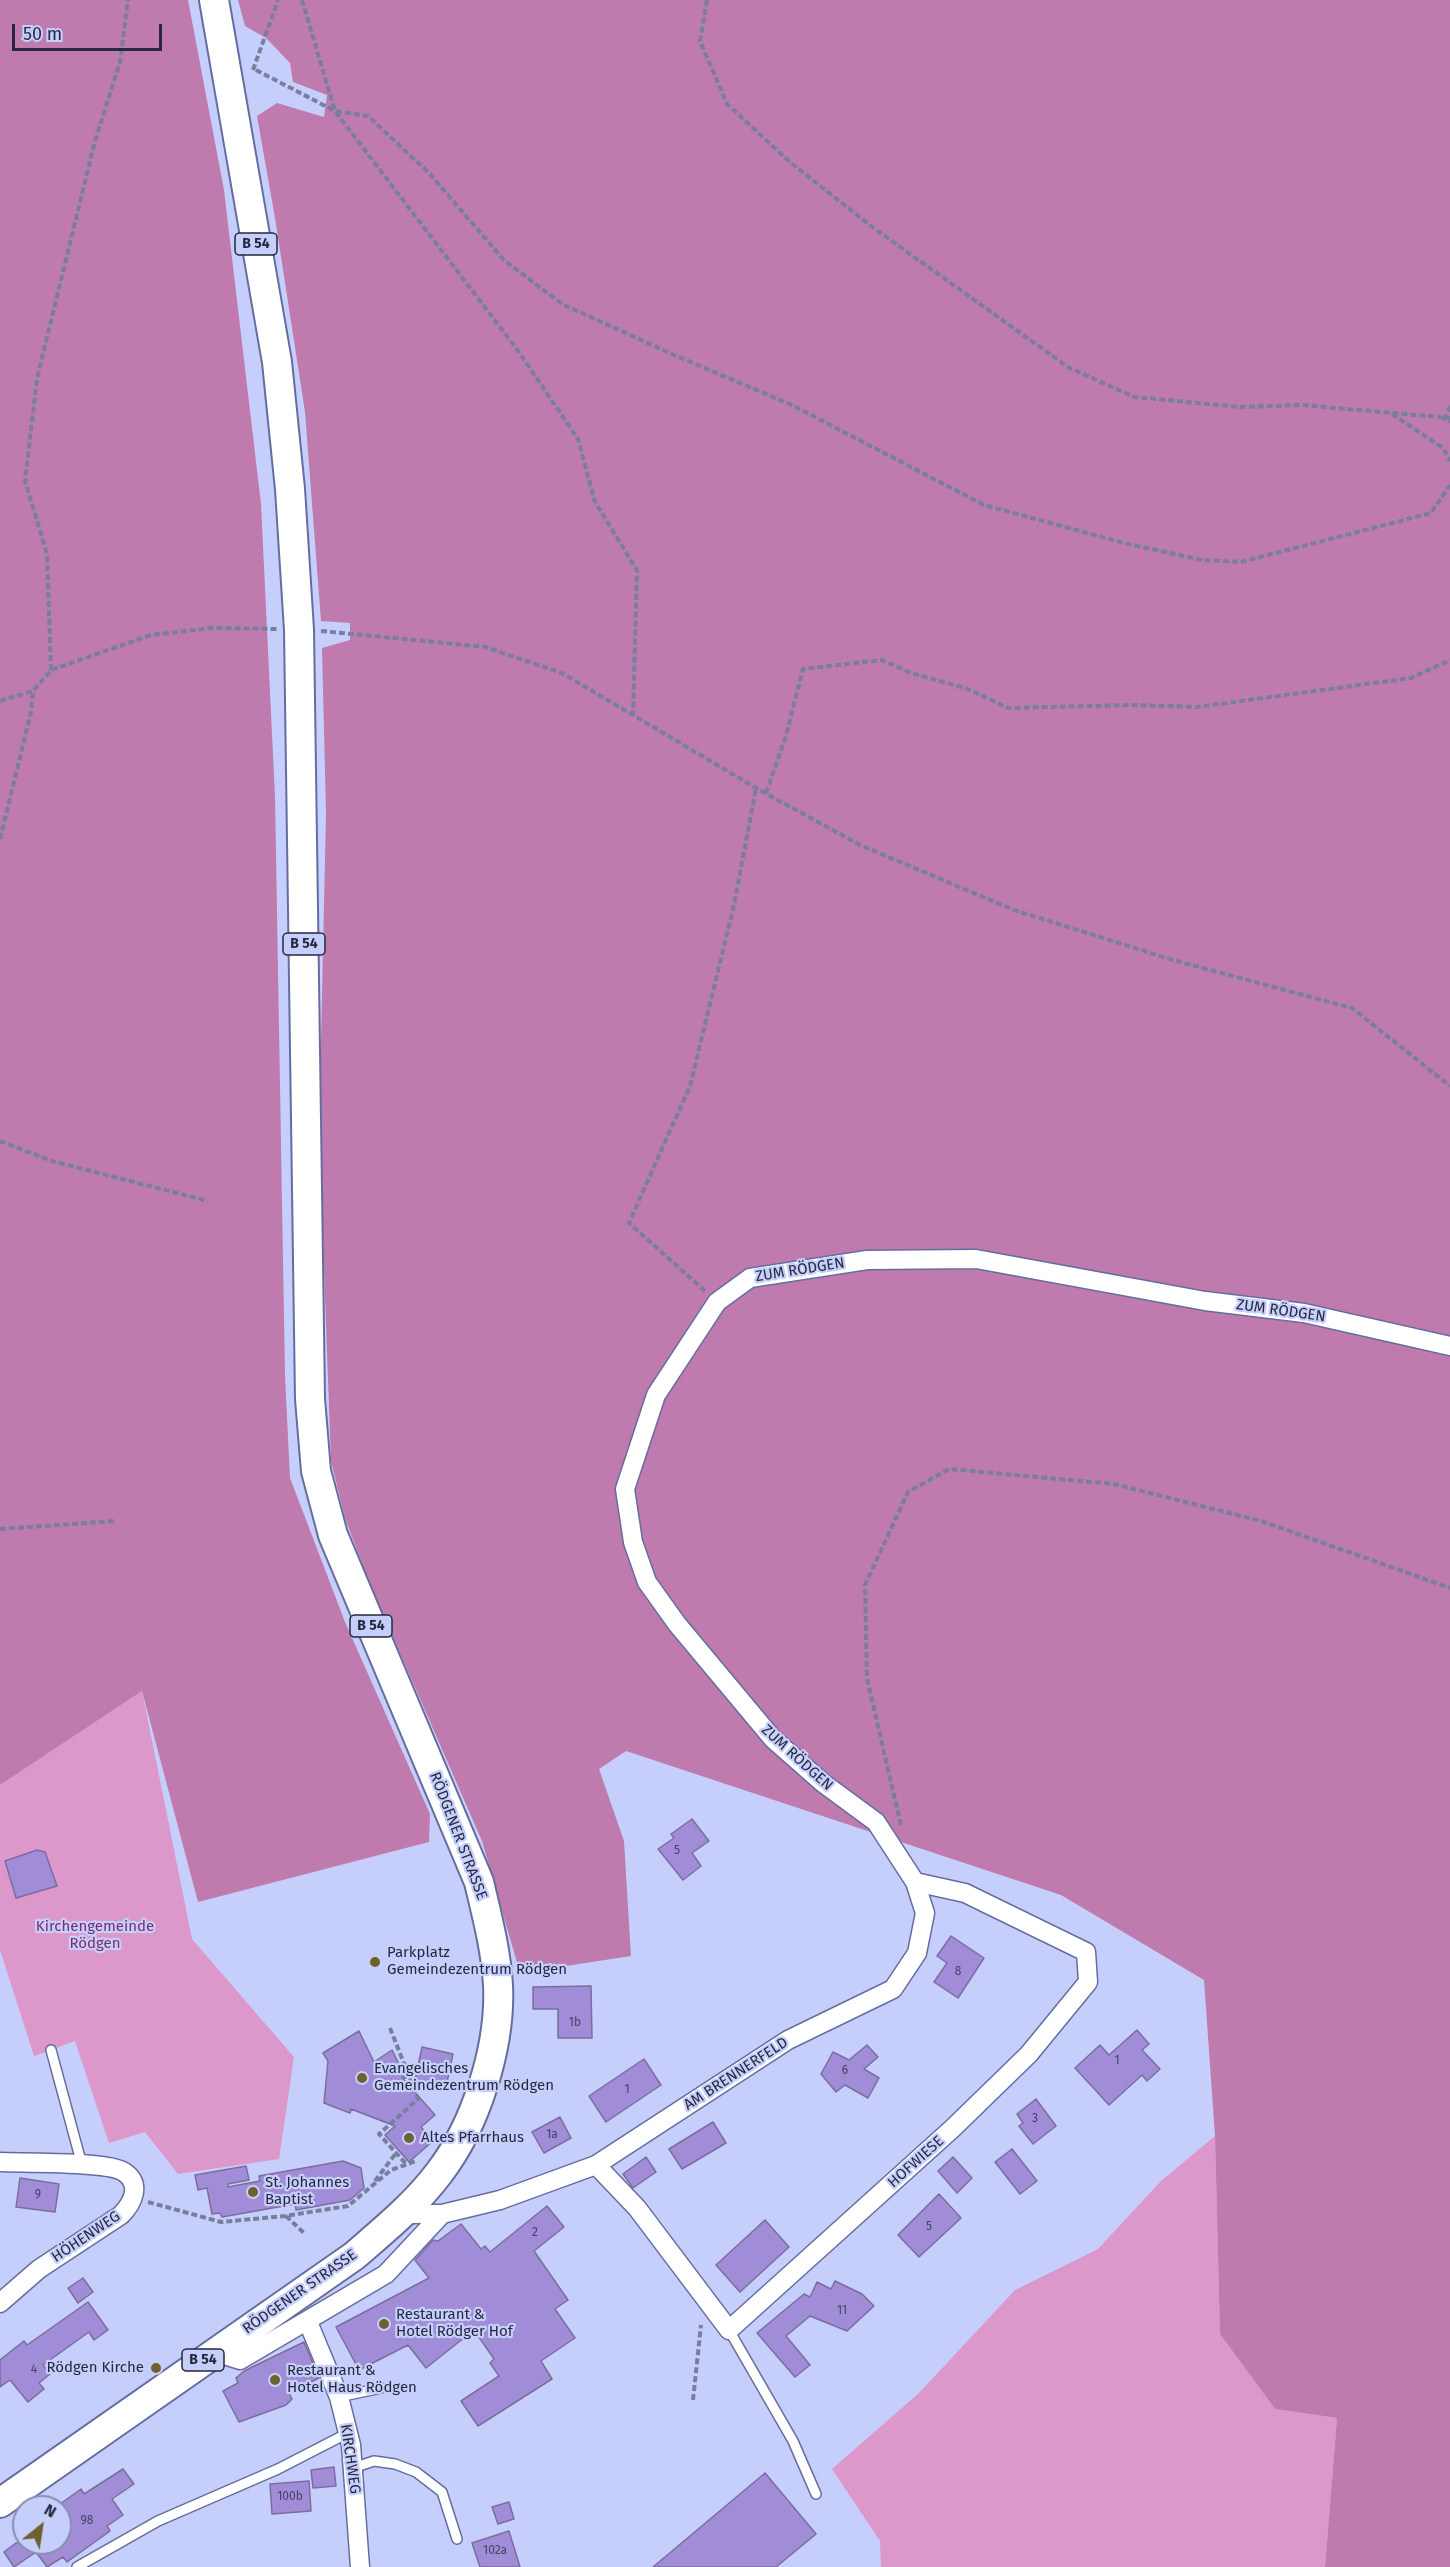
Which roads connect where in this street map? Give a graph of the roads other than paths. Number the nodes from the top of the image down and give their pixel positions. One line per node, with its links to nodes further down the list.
1 (214, 0): 9 (main road, RÖDGENER STRASSE / B 54)
2 (1450, 1346): 3 (street, ZUM RÖDGEN)
3 (876, 1822): 4 (street, AM BRENNERFELD)
4 (915, 1882): 8 (street, AM BRENNERFELD); 13 (street, HOFWIESE)
5 (51, 2050): 7 (lane)
6 (0, 2162): 7 (street)
7 (82, 2165): 11 (street, HÖHENWEG)
8 (596, 2165): 10 (street, AM BRENNERFELD); 13 (street)
9 (402, 2214): 10 (street, AM BRENNERFELD); 14 (main road, RÖDGENER STRASSE / B 54)
10 (442, 2214): 12 (street, RÖDGENER STRASSE)
11 (0, 2303)
12 (308, 2322): 14 (street, RÖDGENER STRASSE); 16 (street, KIRCHWEG)
13 (729, 2330): 19 (lane)
14 (214, 2352): 20 (main road, RÖDGENER STRASSE / B 54)
15 (381, 2388): 16 (lane)
16 (339, 2397): 17 (street, KIRCHWEG)
17 (348, 2433): 18 (street, KIRCHWEG); 22 (lane)
18 (353, 2468): 21 (lane); 23 (street, KIRCHWEG)
19 (816, 2494)
20 (0, 2502)
21 (457, 2540)
22 (77, 2567)
23 (360, 2567)

